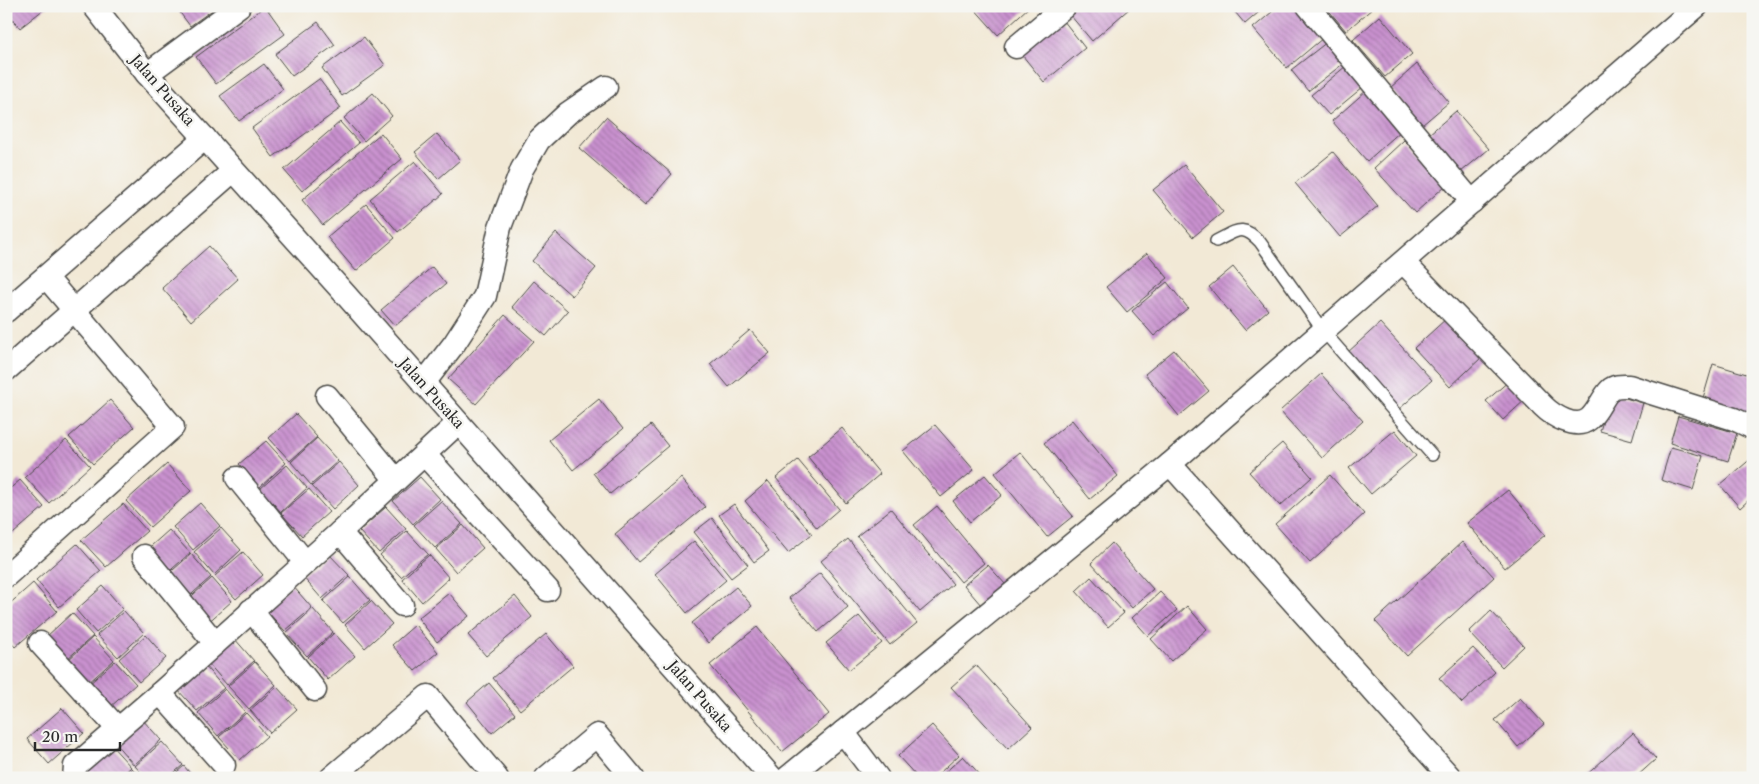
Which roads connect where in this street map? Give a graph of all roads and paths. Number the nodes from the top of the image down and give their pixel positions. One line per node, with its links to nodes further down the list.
1 (94, 6): 7 (street, Jalan Pusaka)
2 (239, 6): 7 (street)
3 (1065, 6): 6 (street)
4 (1308, 6): 11 (street)
5 (1697, 6): 11 (street)
6 (1016, 47)
7 (147, 74): 9 (street, Jalan Pusaka)
8 (606, 87): 19 (street)
9 (205, 138): 10 (street, Jalan Pusaka); 14 (street)
10 (233, 171): 15 (street); 19 (street, Jalan Pusaka)
11 (1472, 202): 13 (street)
12 (1216, 241): 17 (lane)
13 (1404, 263): 17 (street); 22 (street)
14 (46, 276): 15 (street); 16 (street)
15 (74, 311): 18 (street); 31 (street)
16 (6, 312)
17 (1324, 332): 24 (lane); 25 (street)
18 (6, 370)
19 (423, 384): 21 (street, Jalan Pusaka)
20 (327, 396): 27 (street)
21 (458, 423): 23 (street); 47 (street, Jalan Pusaka)
22 (1753, 428)
23 (425, 455): 27 (street); 32 (street)
24 (1432, 455)
25 (1170, 464): 40 (street); 50 (street)
26 (237, 478): 30 (street)
27 (396, 480): 28 (street)
28 (340, 532): 30 (street); 33 (street)
29 (144, 556): 35 (street)
30 (305, 562): 34 (street)
31 (6, 576)
32 (548, 590)
33 (402, 605)
34 (251, 610): 35 (street); 37 (street)
35 (215, 642): 38 (street)
36 (40, 643): 39 (street)
37 (315, 690)
38 (160, 693): 39 (street); 41 (street)
39 (118, 729): 42 (street)
40 (843, 732): 48 (street); 49 (street)
41 (224, 765)
42 (74, 778)
43 (331, 778): 44 (street)
44 (497, 778)
45 (546, 778): 46 (street)
46 (633, 778)
47 (772, 778)
48 (787, 778)
49 (878, 778)
50 (1451, 778)

